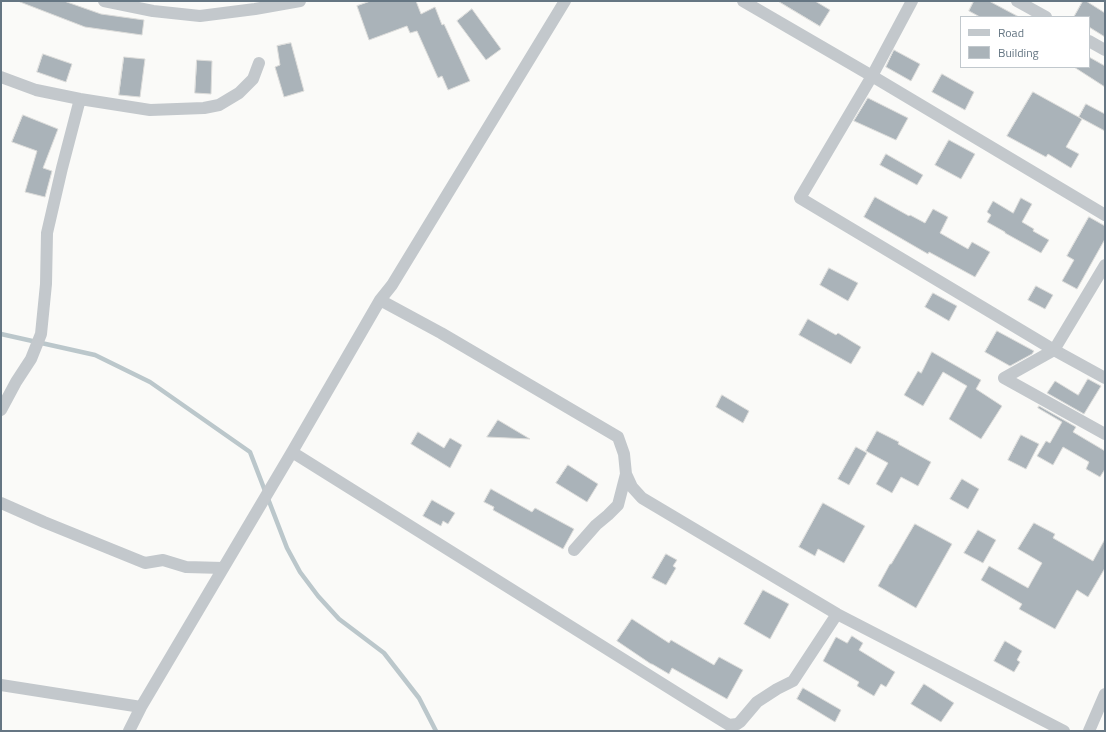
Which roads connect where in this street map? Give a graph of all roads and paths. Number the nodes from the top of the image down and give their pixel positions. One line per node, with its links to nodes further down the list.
1 (104, 1): 7 (street)
2 (300, 1): 7 (street)
3 (565, 1): 17 (street)
4 (743, 1): 12 (street)
5 (912, 1): 12 (street)
6 (1017, 1): 8 (street)
7 (254, 5)
8 (1044, 16)
9 (1090, 42): 10 (street)
10 (1105, 50)
11 (259, 63): 14 (street)
12 (872, 76): 15 (street); 18 (street)
13 (1, 77): 14 (street)
14 (80, 99): 20 (street)
15 (1105, 215)
16 (1105, 264): 18 (street)
17 (380, 300): 22 (street); 23 (street)
18 (1054, 350): 19 (street); 21 (street)
19 (1105, 378)
20 (1, 410)
21 (1105, 434)
22 (292, 452): 26 (street); 27 (street)
23 (626, 474): 25 (street); 27 (street)
24 (1, 503): 26 (street)
25 (574, 550)
26 (223, 568): 30 (street)
27 (837, 614): 32 (street)
28 (1, 685): 30 (street)
29 (1105, 694): 33 (street)
30 (141, 707): 31 (street)
31 (129, 731)
32 (1064, 731)
33 (1089, 731)

